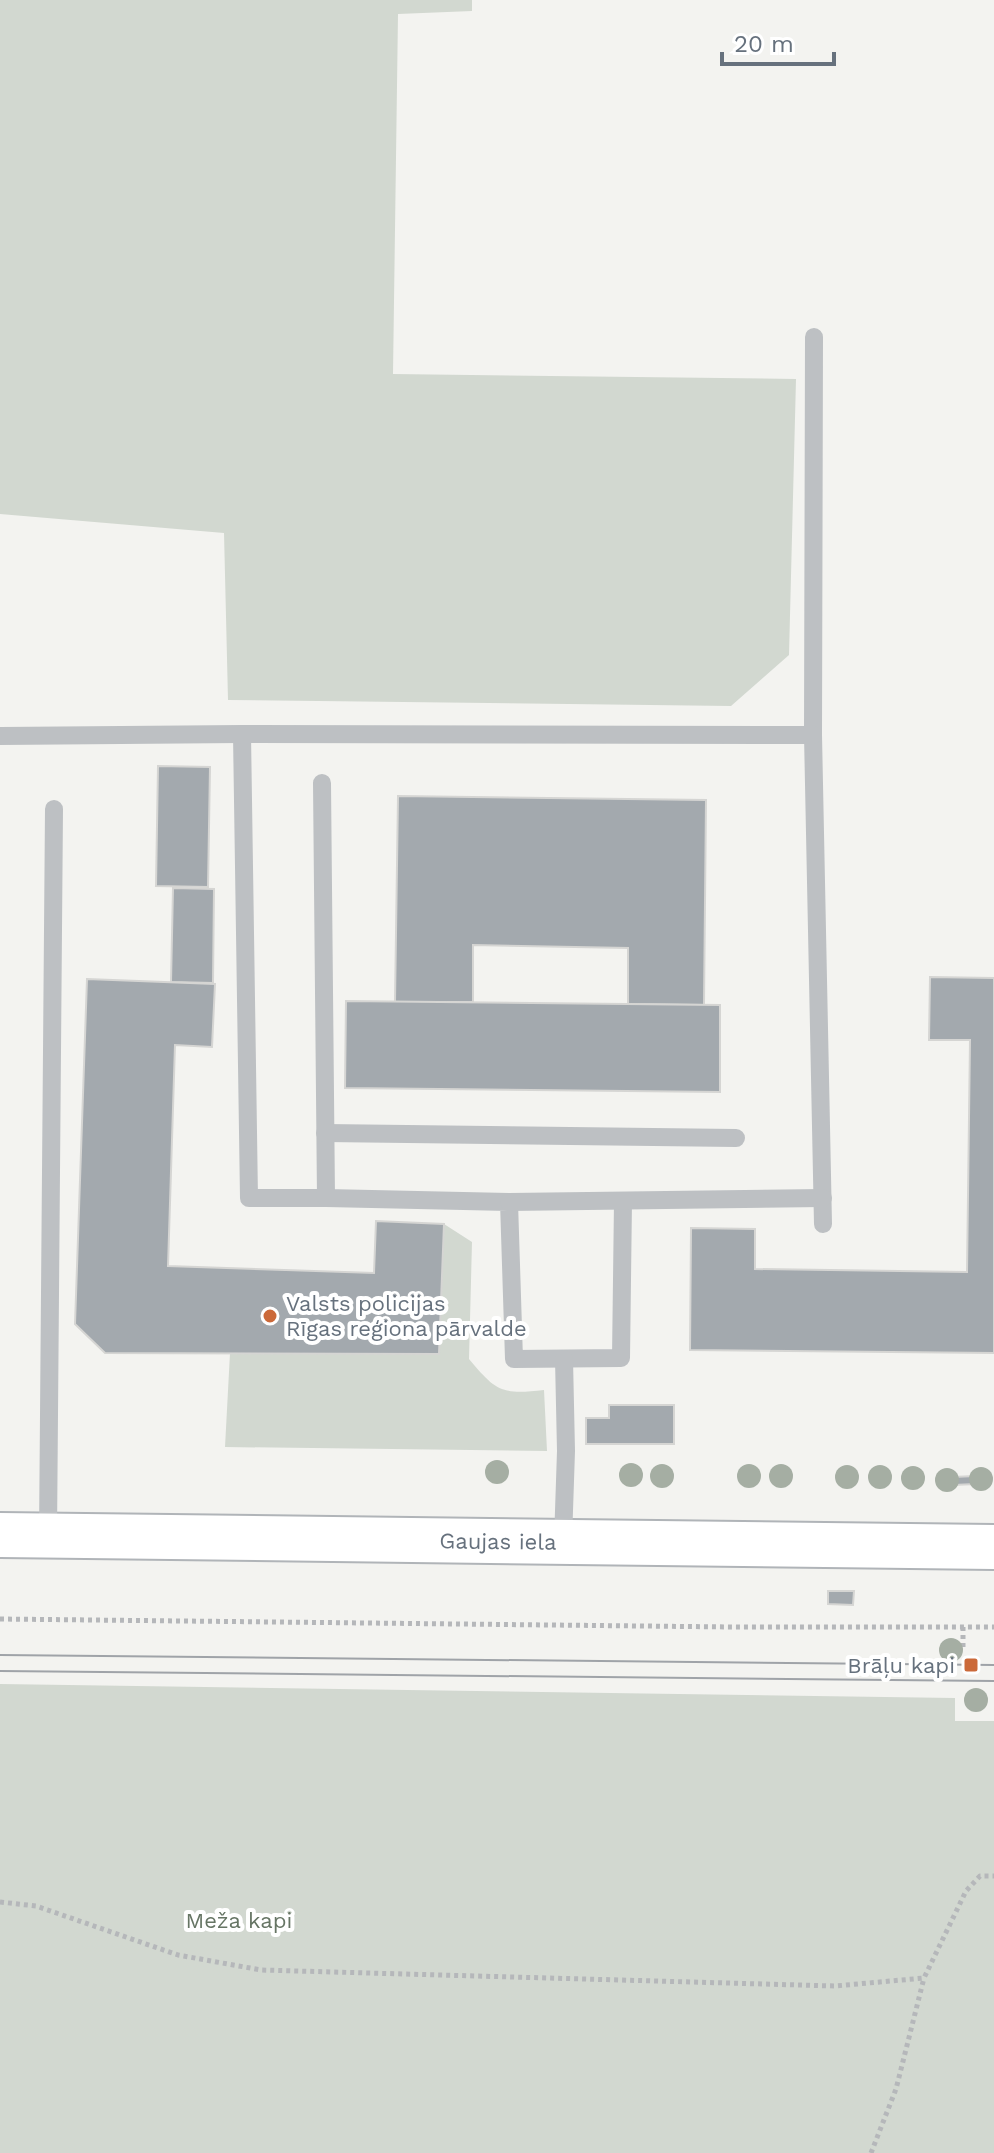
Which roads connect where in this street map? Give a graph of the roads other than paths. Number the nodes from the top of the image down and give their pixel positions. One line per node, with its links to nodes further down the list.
1 (814, 337): 3 (lane)
2 (242, 734): 3 (lane); 4 (lane); 9 (lane)
3 (813, 735): 10 (lane)
4 (0, 736)
5 (322, 783): 7 (lane)
6 (54, 809): 16 (lane)
7 (325, 1133): 8 (lane); 9 (lane)
8 (736, 1138)
9 (326, 1198): 12 (lane)
10 (823, 1198): 11 (lane); 13 (lane)
11 (623, 1201): 12 (lane); 14 (lane)
12 (509, 1202): 14 (lane)
13 (823, 1224)
14 (564, 1359): 17 (lane)
15 (0, 1535): 16 (street, Gaujas iela)
16 (48, 1536): 17 (street, Gaujas iela)
17 (563, 1541): 18 (street, Gaujas iela)
18 (994, 1547)

